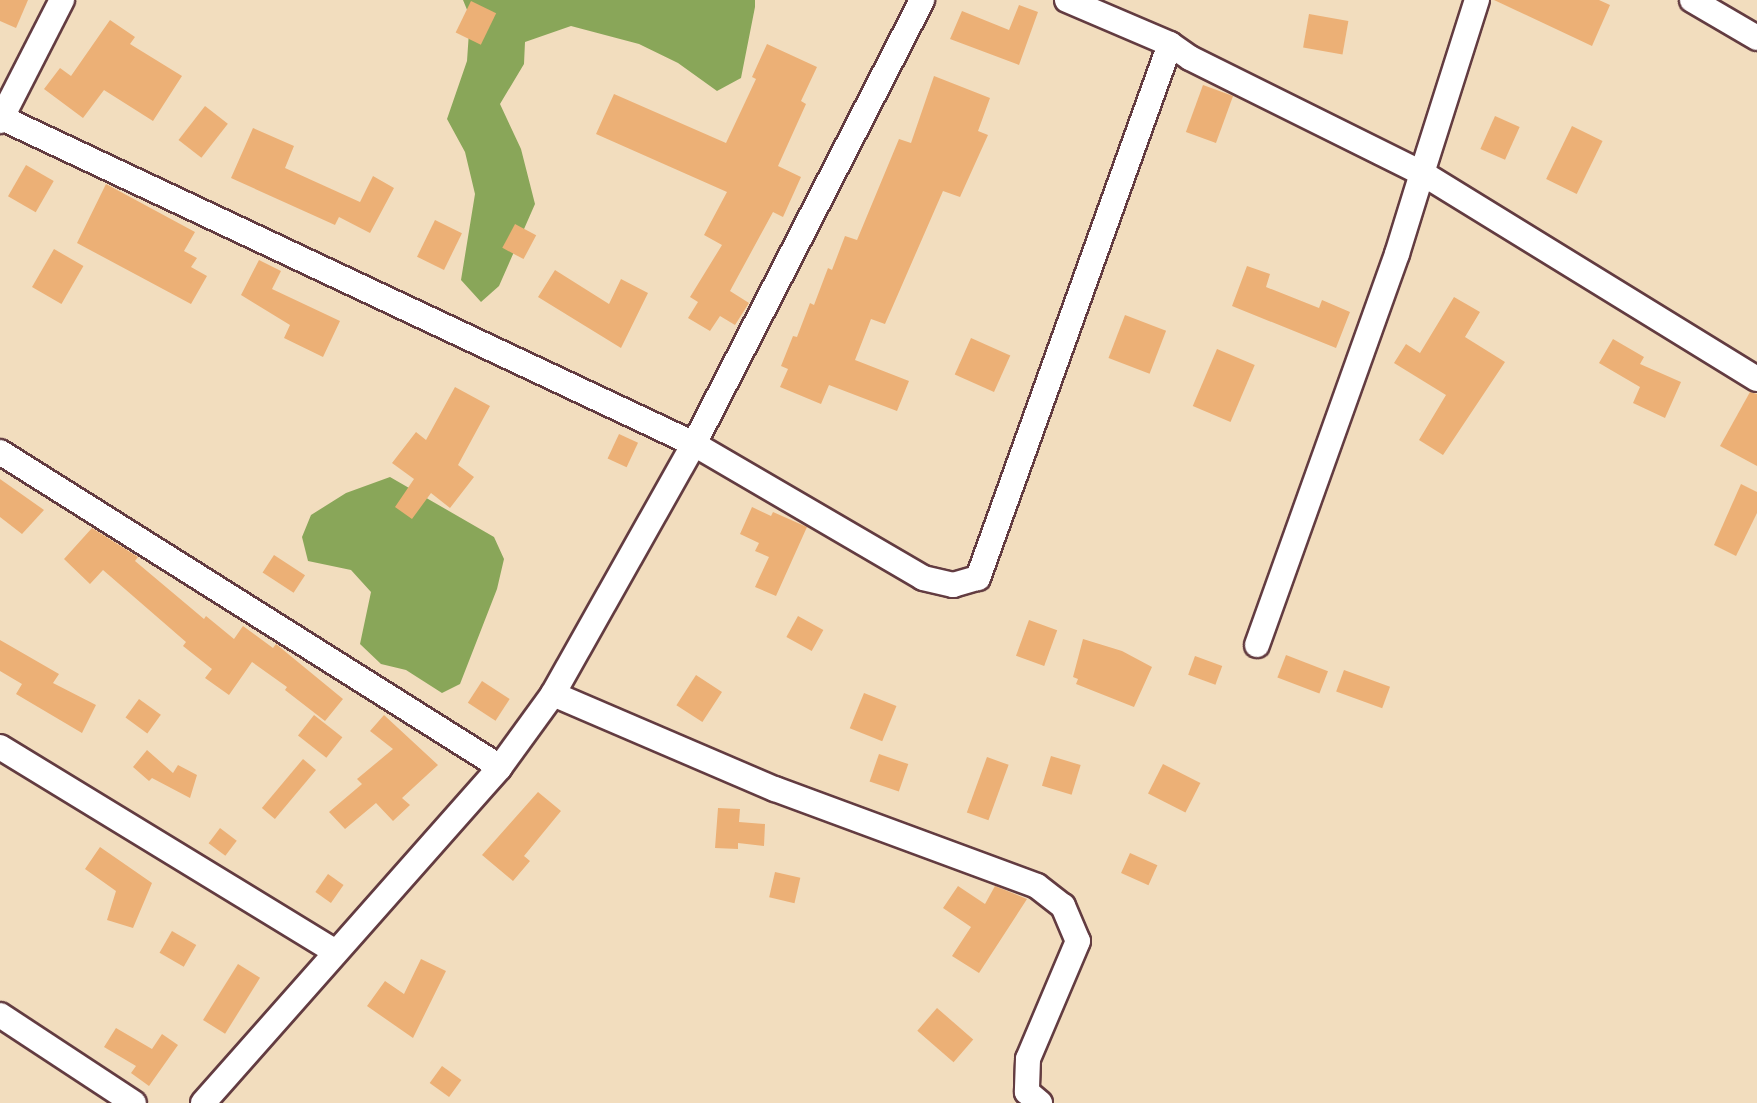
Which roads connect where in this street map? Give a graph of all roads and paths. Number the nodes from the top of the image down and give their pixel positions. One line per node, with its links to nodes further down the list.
1 (62, 0): 8 (street)
2 (922, 0): 11 (street)
3 (1067, 0): 7 (street)
4 (1477, 0): 9 (street)
5 (1692, 0): 6 (street)
6 (1757, 38)
7 (1170, 44): 9 (street); 11 (street)
8 (1, 118): 11 (street)
9 (1422, 173): 10 (street); 13 (street)
10 (1757, 379)
11 (694, 444): 14 (street)
12 (0, 452): 16 (street)
13 (1257, 645)
14 (553, 694): 16 (street); 21 (street)
15 (0, 747): 17 (street)
16 (500, 767): 17 (street)
17 (334, 951): 20 (street)
18 (0, 1015): 19 (street)
19 (134, 1103)
20 (203, 1103)
21 (1040, 1103)

